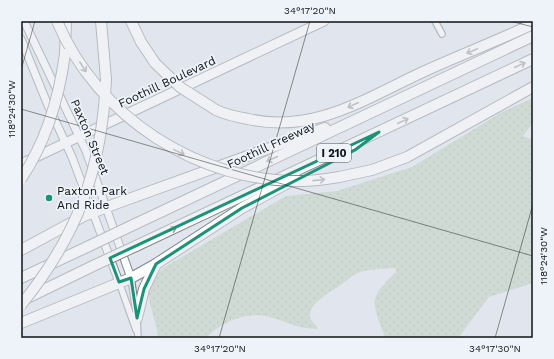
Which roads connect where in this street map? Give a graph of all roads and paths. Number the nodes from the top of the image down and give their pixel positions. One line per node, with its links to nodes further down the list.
1 (24, 21): 16 (street, Paxton Street)
2 (57, 21): 13 (highway, one-way to 13, bridge)
3 (66, 21): 19 (highway, bridge)
4 (101, 21): 28 (highway, bridge)
5 (131, 21): 8 (highway, one-way to 5, bridge)
6 (324, 21): 16 (main road, Foothill Boulevard)
7 (436, 21): 9 (street)
8 (533, 24)
9 (442, 34)
10 (533, 36): 14 (highway, Foothill Freeway / I 210)
11 (21, 39): 17 (street, Paxton Street)
12 (533, 59): 15 (highway, I 210, one-way to 12)
13 (533, 86)
14 (370, 112): 20 (highway); 24 (highway, Foothill Freeway / I 210, one-way to 24, bridge)
15 (378, 132): 23 (highway); 27 (highway, I 210, one-way to 15, bridge)
16 (80, 137): 17 (main road, Foothill Boulevard); 20 (street, Paxton Street)
17 (66, 143): 18 (main road, Foothill Boulevard); 21 (street, Paxton Street)
18 (21, 164)
19 (21, 179)
20 (107, 207): 21 (highway); 25 (street, Paxton Street)
21 (93, 213): 22 (highway); 26 (street, Paxton Street)
22 (21, 250)
23 (156, 264): 25 (highway); 29 (highway)
24 (21, 278)
25 (131, 278): 26 (highway); 29 (street, Paxton Street)
26 (119, 282): 30 (highway); 31 (street, Paxton Street)
27 (21, 301)
28 (21, 305)
29 (137, 318): 31 (street, Paxton Street)
30 (21, 323)
31 (138, 337)

